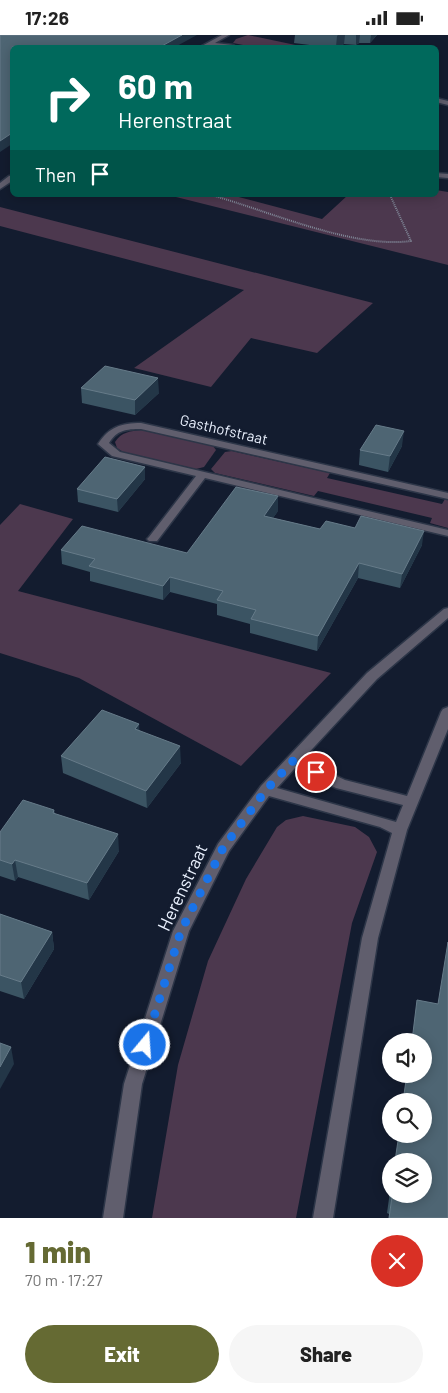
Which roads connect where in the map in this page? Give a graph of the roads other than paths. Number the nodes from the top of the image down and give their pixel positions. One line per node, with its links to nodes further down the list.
1 (226, 35): 2 (street)
2 (208, 45)
3 (202, 475): 4 (street, Gasthofstraat); 5 (street, Gasthofstraat); 6 (street)
4 (448, 496)
5 (448, 533)
6 (153, 539)
7 (448, 612): 9 (street, Herenstraat)
8 (448, 712): 11 (street)
9 (293, 761): 10 (street, Herenstraat); 11 (street)
10 (266, 790): 12 (street); 13 (street, Herenstraat)
11 (411, 802): 12 (street)
12 (400, 830): 14 (street)
13 (113, 1218)
14 (323, 1218)

